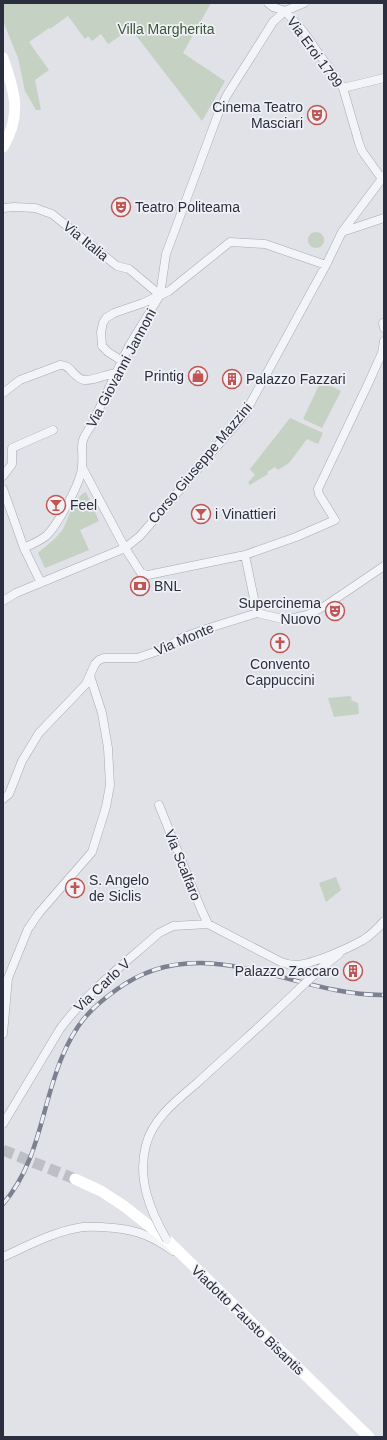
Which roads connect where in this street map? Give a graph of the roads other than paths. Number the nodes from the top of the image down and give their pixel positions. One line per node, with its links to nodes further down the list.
1 (268, 3): 3 (street, Via Eroi 1799)
2 (304, 3): 3 (street, Via Giovanni Jannoni)
3 (285, 7): 6 (street, Via Eroi 1799); 13 (street, Via Giovanni Jannoni)
4 (3, 58): 7 (main road)
5 (384, 78): 6 (street)
6 (343, 88): 8 (street, Via Eroi 1799)
7 (3, 147)
8 (383, 178): 11 (street, Corso Giuseppe Mazzini)
9 (3, 208): 13 (street, Via Italia)
10 (384, 218): 11 (street)
11 (342, 232): 12 (street, Corso Giuseppe Mazzini)
12 (326, 265): 13 (street); 25 (street, Corso Giuseppe Mazzini)
13 (160, 295): 14 (street); 15 (street, Via Giovanni Jannoni)
14 (143, 303): 15 (street); 17 (street)
15 (149, 313): 17 (street, Via Giovanni Jannoni)
16 (384, 341): 26 (street)
17 (122, 361): 18 (street, Via Giovanni Jannoni)
18 (116, 373): 19 (street); 21 (street, Via Giovanni Jannoni)
19 (3, 393)
20 (53, 430): 22 (street)
21 (82, 466): 24 (street); 25 (street)
22 (3, 476)
23 (4, 494): 24 (street)
24 (24, 548): 28 (street)
25 (124, 548): 26 (street); 28 (street, Corso Giuseppe Mazzini)
26 (246, 555): 30 (street)
27 (384, 566): 30 (street, Via Monte)
28 (41, 583): 29 (street, Corso Giuseppe Mazzini)
29 (3, 601)
30 (257, 614): 31 (street, Via Monte)
31 (90, 676): 32 (street); 37 (street)
32 (3, 798)
33 (159, 805): 35 (street, Via Scalfaro)
34 (384, 921): 36 (street)
35 (208, 924): 36 (street, Via Carlo V); 38 (street, Via Carlo V)
36 (346, 948): 40 (street, bridge)
37 (3, 1034)
38 (3, 1124)
39 (75, 1179): 40 (main road, Viadotto Fausto Bisantis)
40 (167, 1240): 42 (main road, Viadotto Fausto Bisantis)
41 (3, 1257): 42 (street)
42 (189, 1263): 43 (main road, Viadotto Fausto Bisantis)
43 (369, 1437)

